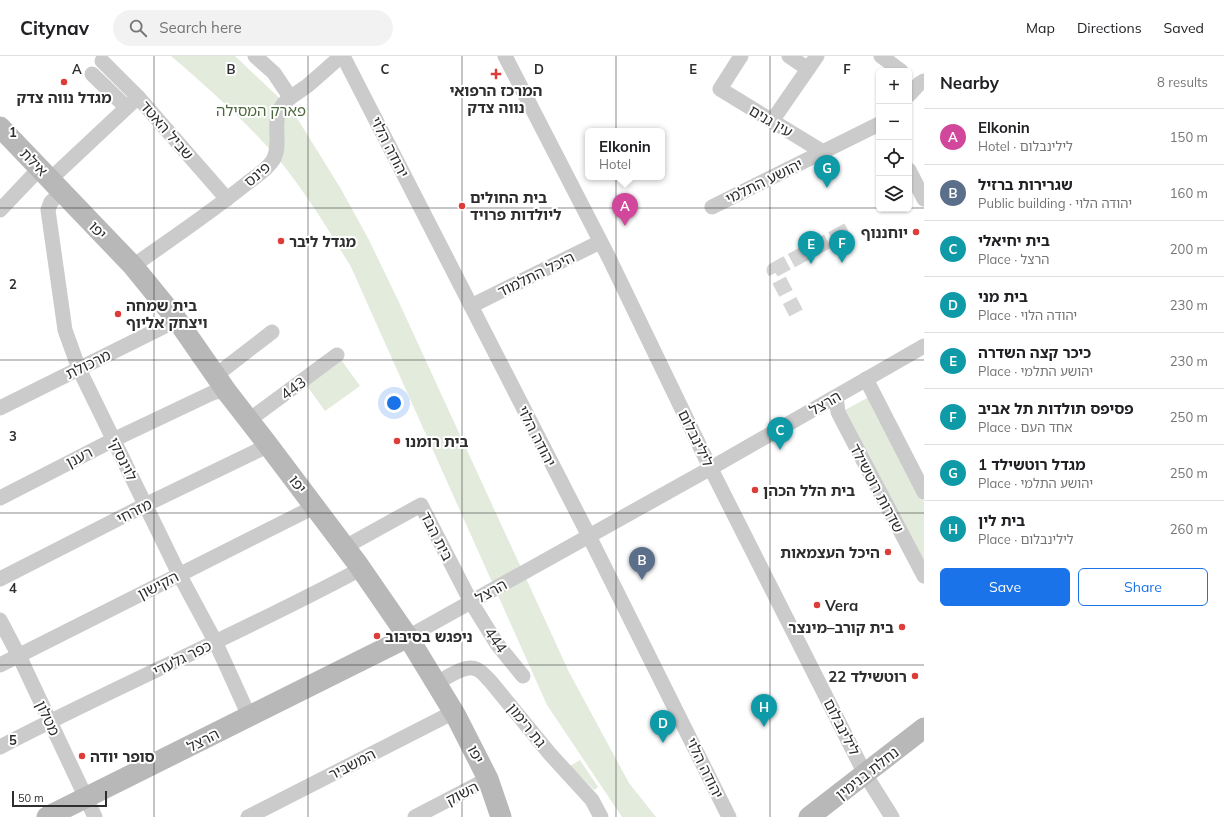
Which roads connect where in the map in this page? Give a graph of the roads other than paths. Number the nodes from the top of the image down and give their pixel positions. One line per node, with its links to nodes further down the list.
1 (255, 56): 15 (street)
2 (342, 56): 15 (street, פינס); 29 (street, יהודה הלוי)
3 (505, 56): 27 (street, לילינבלום)
4 (741, 56): 17 (street, עין גנים)
5 (789, 56): 10 (street)
6 (817, 56): 10 (street)
7 (881, 56): 9 (street)
8 (102, 61): 14 (street)
9 (897, 68)
10 (808, 69): 17 (street)
11 (92, 74): 16 (street)
12 (917, 80): 13 (street)
13 (912, 89)
14 (138, 97): 16 (street, שביל האטד); 24 (street, שביל האטד)
15 (290, 97): 24 (street, פינס)
16 (126, 107): 22 (street, שביל האטד)
17 (772, 121): 20 (street, עין גנים)
18 (876, 126): 20 (street, יהושע התלמי)
19 (2, 133): 22 (street, אילת)
20 (823, 152): 25 (street, יהושע התלמי)
21 (912, 175): 23 (street)
22 (51, 180): 26 (street); 28 (street, יפו); 34 (street, לוינסקי)
23 (923, 195)
24 (227, 199): 28 (street, פינס)
25 (712, 207)
26 (0, 210)
27 (600, 242): 29 (street, היכל התלמוד); 42 (street, לילינבלום)
28 (133, 266): 30 (street, יפו)
29 (471, 306): 47 (street, יהודה הלוי)
30 (177, 320): 34 (street, מרכולת); 36 (street, יפו)
31 (272, 332): 36 (street, רענן)
32 (924, 346): 35 (street, הרצל)
33 (337, 355): 39 (street, 443)
34 (79, 369): 38 (street, מרכולת); 40 (street, לוינסקי)
35 (866, 379): 37 (street, הרצל); 43 (street)
36 (220, 383): 39 (street, יפו); 40 (street, רענן)
37 (836, 397): 42 (street, הרצל); 50 (street, שדרות רוטשילד)
38 (0, 408)
39 (249, 420): 41 (street, יפו)
40 (113, 440): 44 (street, רענן); 45 (street, לוינסקי)
41 (265, 441): 45 (street, מזרחי); 46 (street, יפו)
42 (710, 468): 47 (street, הרצל); 65 (street, לילינבלום)
43 (924, 492)
44 (0, 498)
45 (145, 505): 49 (street, לוינסקי); 51 (street, מזרחי)
46 (317, 510): 48 (street, יפו); 49 (street, הקישון)
47 (589, 536): 52 (street, הרצל); 74 (street, יהודה הלוי)
48 (351, 555): 52 (street, בית הבד); 54 (street, יפו); 55 (street, כפר גלעדי)
49 (179, 574): 55 (street, לוינסקי); 56 (street, הקישון)
50 (924, 576)
51 (0, 579)
52 (471, 602): 54 (street, הרצל); 58 (street, 444)
53 (0, 620): 56 (street, מטלון)
54 (408, 637): 59 (street, יפו); 60 (street, הרצל)
55 (215, 641): 60 (street, לוינסקי); 62 (street, כפר גלעדי)
56 (18, 656): 57 (street, הקישון); 62 (street, מטלון)
57 (0, 665)
58 (523, 676)
59 (437, 683): 61 (street, יפו); 73 (street, גת רימון)
60 (249, 716): 67 (street, הרצל)
61 (456, 716): 66 (street, יפו); 71 (street, המשביר)
62 (49, 721): 64 (street, כפר גלעדי); 67 (street, מטלון)
63 (924, 728): 65 (street, נחלת בנימין)
64 (0, 747)
65 (865, 774): 75 (street, נחלת בנימין); 76 (street, לילינבלום)
66 (488, 779): 68 (street, השוק); 72 (street, יפו)
67 (86, 798): 69 (street, הרצל); 70 (street, מטלון)
68 (420, 816)
69 (47, 817)
70 (95, 817)
71 (248, 817)
72 (501, 817)
73 (601, 817)
74 (729, 817)
75 (809, 817)
76 (892, 817)

